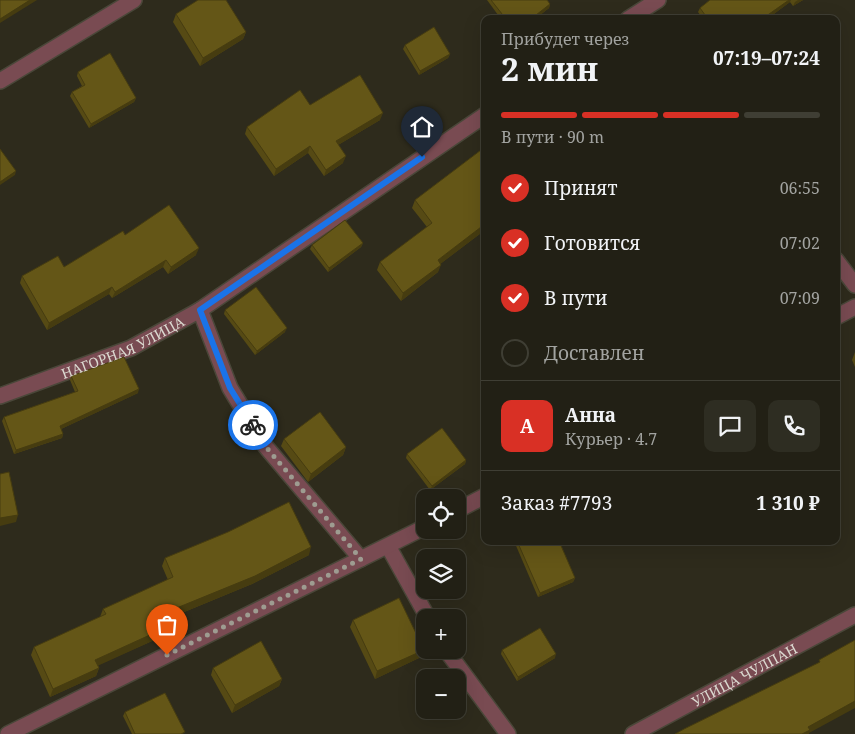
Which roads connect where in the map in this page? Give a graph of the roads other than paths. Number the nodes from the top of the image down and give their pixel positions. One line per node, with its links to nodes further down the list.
1 (134, 0): 4 (street)
2 (658, 0): 3 (street)
3 (636, 15)
4 (0, 81)
5 (481, 117): 9 (street, НАГОРНАЯ УЛИЦА)
6 (840, 265): 7 (street)
7 (855, 285)
8 (855, 307): 10 (street)
9 (200, 310): 11 (street, НАГОРНАЯ УЛИЦА); 16 (street)
10 (840, 314)
11 (0, 396)
12 (481, 498): 13 (street)
13 (466, 506)
14 (416, 532): 15 (street)
15 (388, 546): 16 (street); 17 (street)
16 (361, 559): 20 (street)
17 (423, 609)
18 (855, 615): 22 (street, УЛИЦА ЧУЛПАН)
19 (453, 659): 21 (street)
20 (8, 734)
21 (508, 734)
22 (633, 734)

